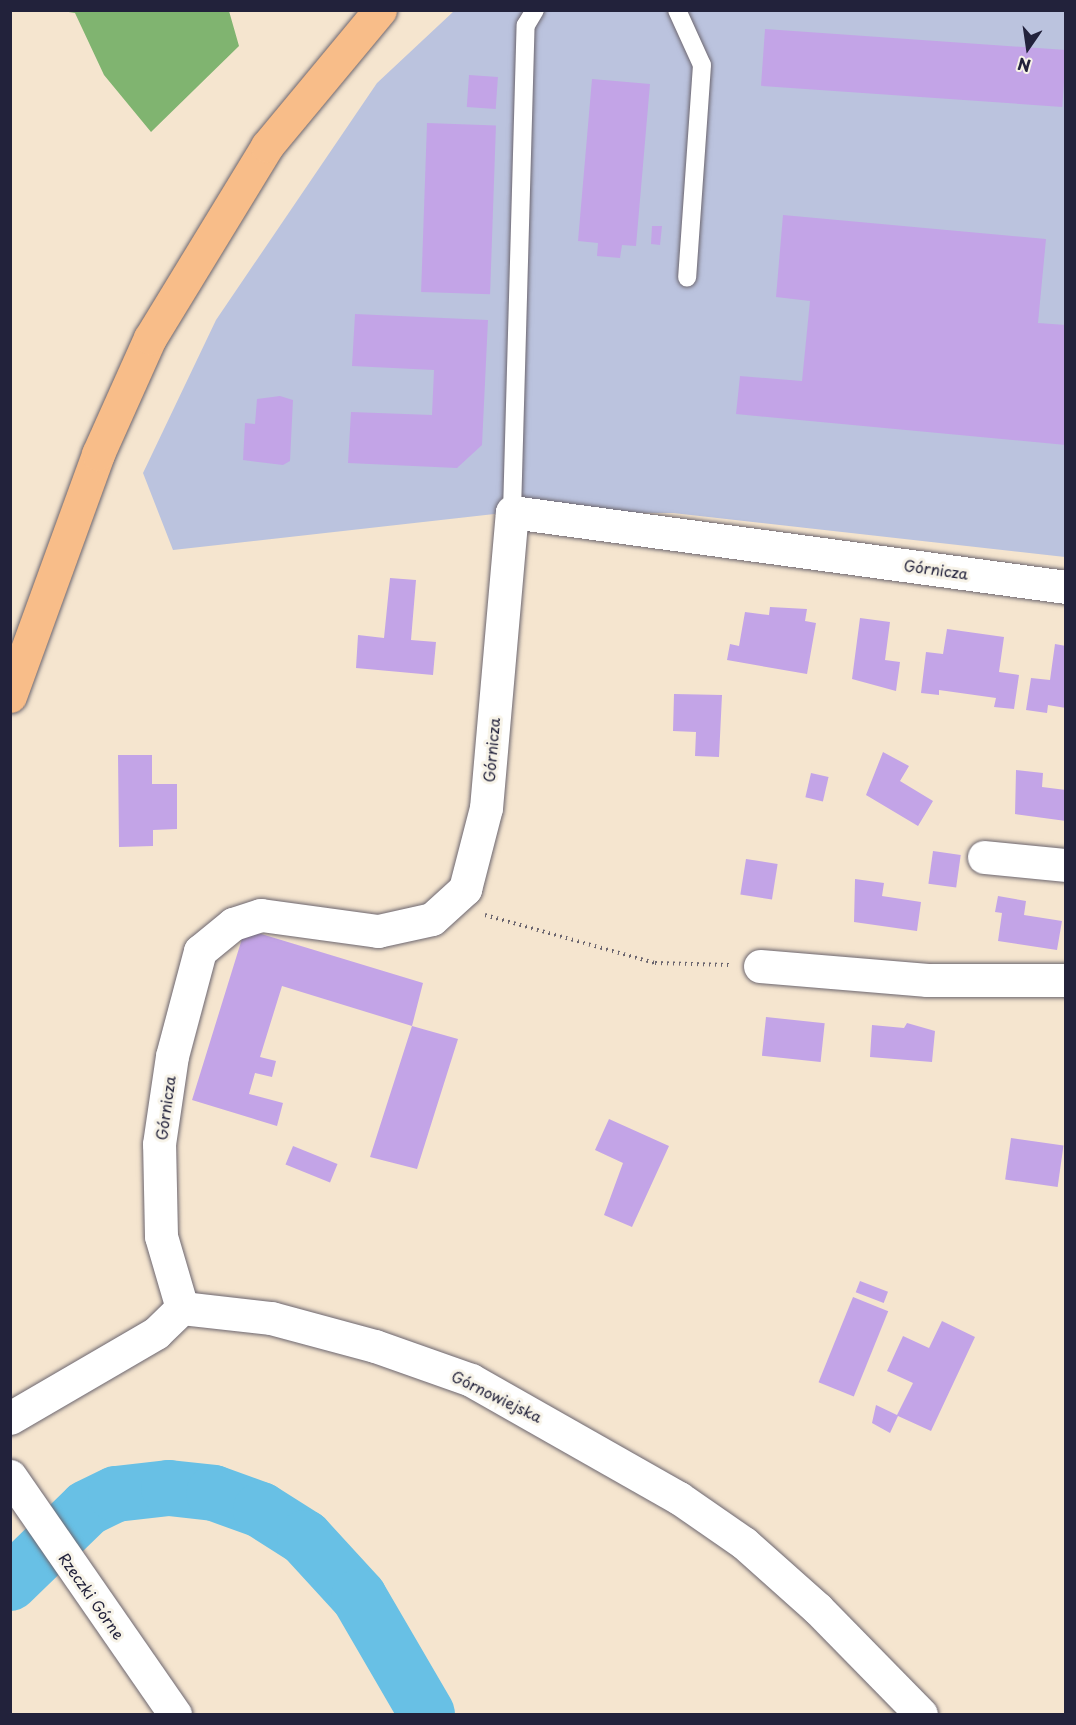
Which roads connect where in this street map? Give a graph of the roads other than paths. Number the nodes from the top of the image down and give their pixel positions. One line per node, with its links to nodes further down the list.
1 (380, 10): 7 (main road)
2 (535, 10): 5 (lane)
3 (677, 10): 4 (lane)
4 (687, 277)
5 (512, 512): 6 (street, Górnicza); 12 (street, Górnicza)
6 (1065, 587)
7 (10, 696)
8 (984, 857): 9 (street)
9 (1065, 865)
10 (759, 966): 11 (street)
11 (1065, 980)
12 (182, 1308): 13 (street); 16 (street, Górnowiejska)
13 (10, 1418)
14 (10, 1476): 15 (street, Rzeczki Górne)
15 (175, 1714)
16 (921, 1714)

